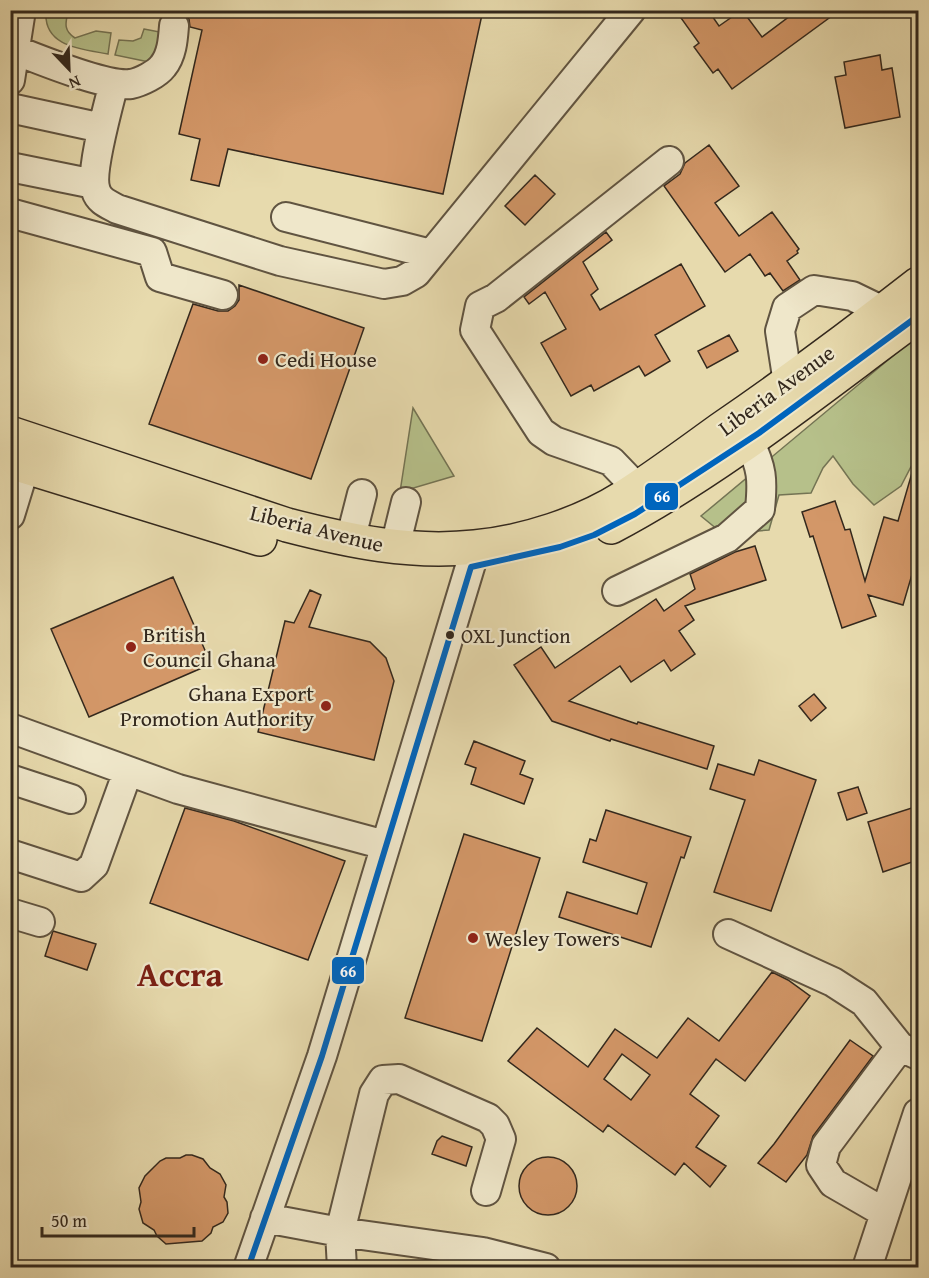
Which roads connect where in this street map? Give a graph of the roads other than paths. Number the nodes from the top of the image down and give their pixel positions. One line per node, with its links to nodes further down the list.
1 (21, 10): 4 (street)
2 (631, 10): 16 (street)
3 (174, 26): 6 (street)
4 (15, 50): 5 (street); 6 (street)
5 (10, 80)
6 (114, 83): 8 (street)
7 (10, 108): 8 (street)
8 (102, 128): 12 (street)
9 (10, 145): 11 (street)
10 (669, 161): 26 (street)
11 (17, 169): 12 (street)
12 (94, 183): 17 (street)
13 (10, 213): 19 (street)
14 (286, 217): 15 (street)
15 (321, 227): 16 (street); 17 (street)
16 (430, 254): 17 (street)
17 (313, 268)
18 (918, 284): 20 (main road, Liberia Avenue)
19 (223, 295)
20 (884, 311): 22 (main road, Liberia Avenue); 22 (street)
21 (918, 316): 24 (main road, Liberia Avenue)
22 (788, 383): 26 (main road, Liberia Avenue)
23 (10, 434): 30 (main road, Liberia Avenue)
24 (749, 441): 32 (main road, Liberia Avenue); 33 (street)
25 (18, 464): 29 (street); 32 (main road, Liberia Avenue)
26 (637, 488): 32 (main road, Liberia Avenue)
27 (362, 494): 30 (street)
28 (406, 502): 31 (street)
29 (10, 515)
30 (350, 541): 31 (main road, Liberia Avenue)
31 (395, 547): 32 (main road, Liberia Avenue)
32 (474, 557): 38 (street)
33 (618, 591)
34 (10, 728): 35 (street)
35 (128, 771): 38 (street); 39 (street)
36 (10, 779): 37 (street)
37 (71, 799)
38 (385, 845): 47 (street)
39 (10, 854)
40 (10, 913): 41 (street)
41 (40, 922)
42 (728, 934): 43 (street)
43 (909, 1051): 46 (street)
44 (918, 1113): 46 (street)
45 (486, 1191): 48 (street)
46 (885, 1213): 52 (street)
47 (265, 1218): 48 (street); 49 (street)
48 (340, 1232): 50 (street); 51 (street)
49 (248, 1268)
50 (342, 1268)
51 (546, 1268)
52 (867, 1268)

